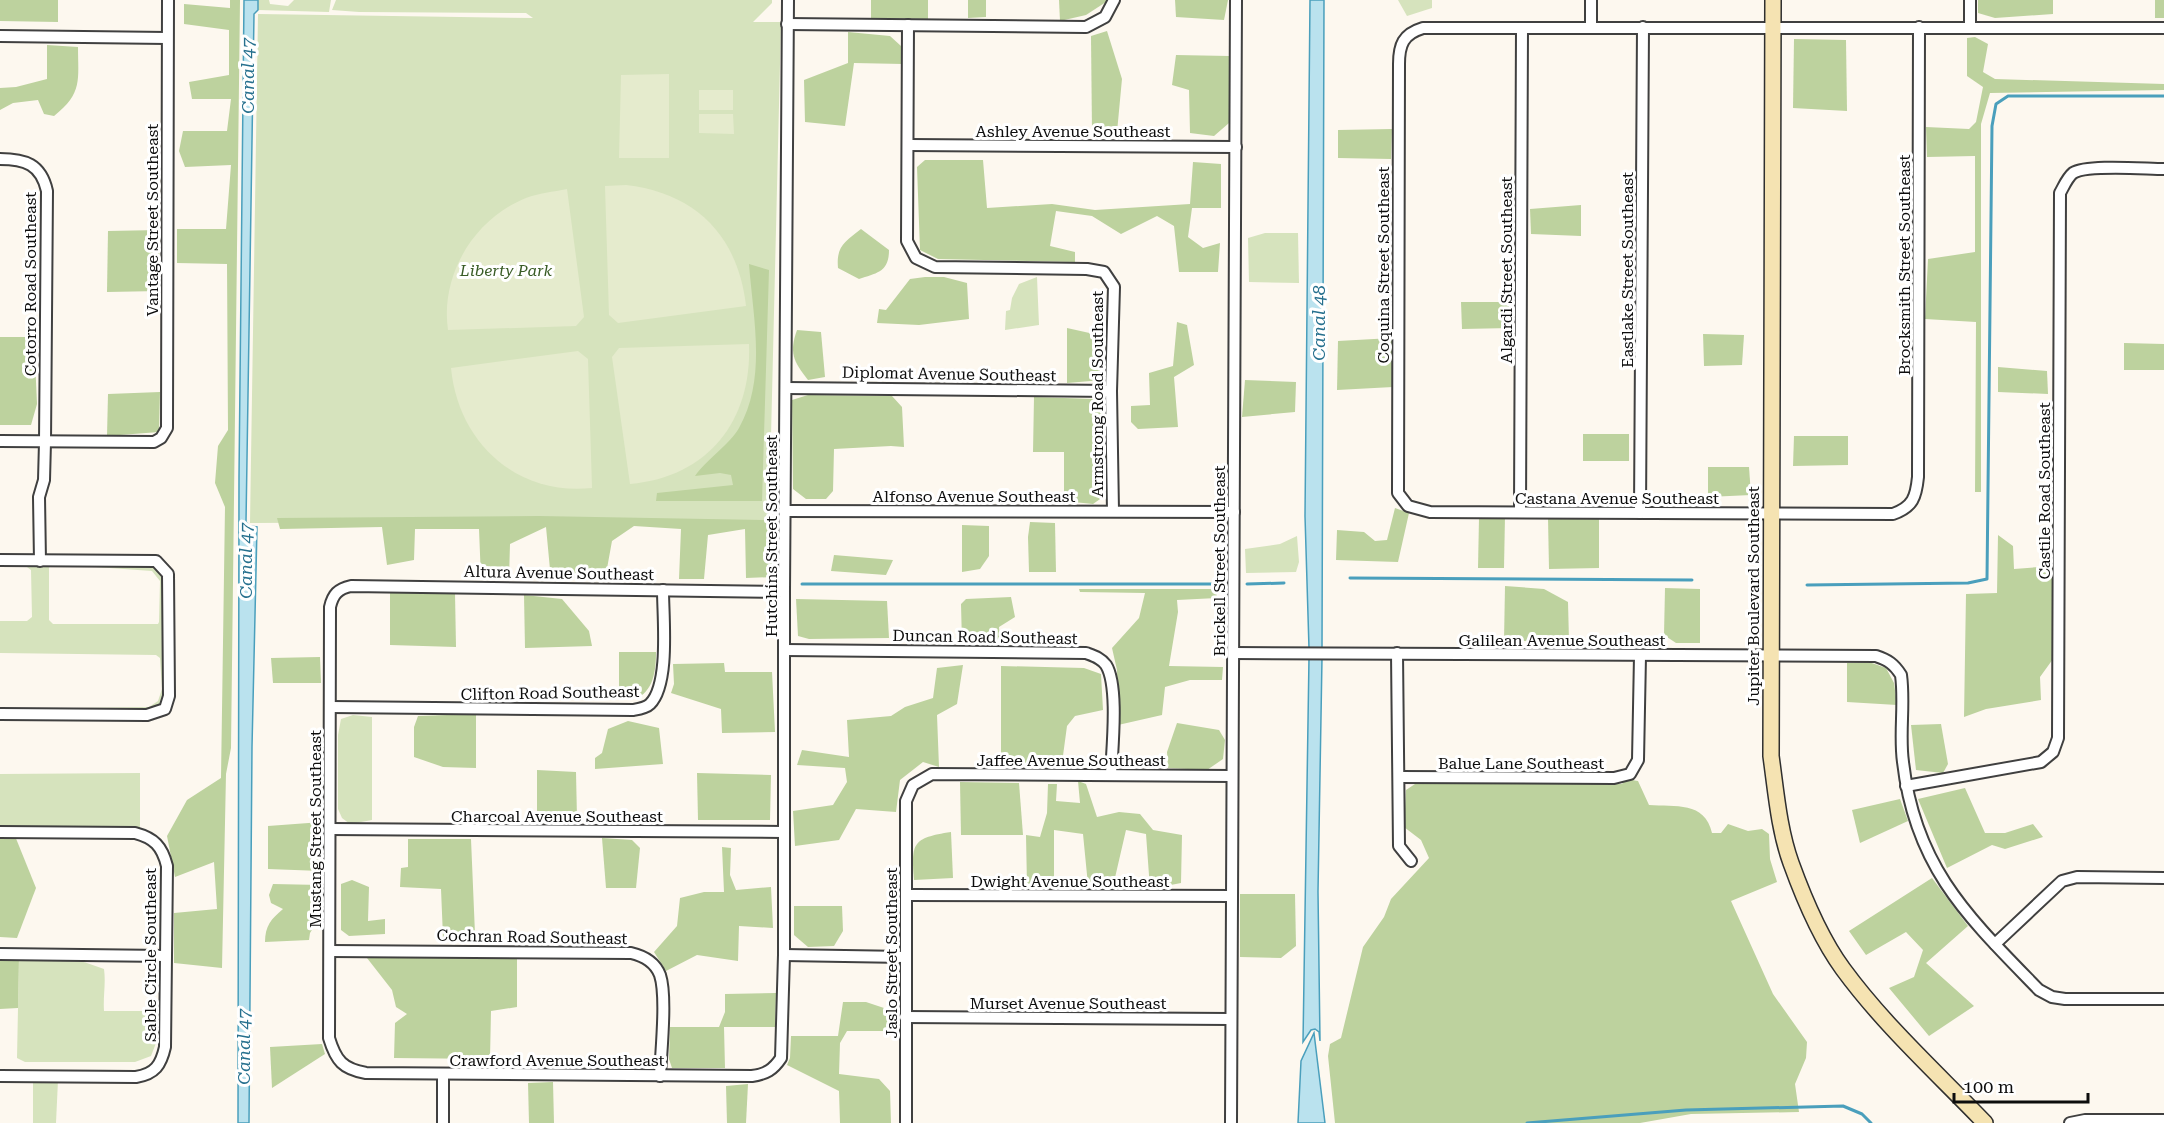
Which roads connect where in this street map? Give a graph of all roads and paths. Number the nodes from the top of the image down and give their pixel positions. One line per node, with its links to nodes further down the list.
1 (168, 0): 18 (street, Vantage Street Southeast)
2 (788, 0): 8 (street, Hutchins Street Southeast)
3 (1114, 0): 9 (street)
4 (1236, 0): 20 (street, Brickell Street Southeast)
5 (1591, 0): 10 (street)
6 (1773, 0): 16 (street, Jupiter Boulevard Southeast)
7 (1970, 0): 13 (street)
8 (787, 24): 9 (street); 23 (street, Hutchins Street Southeast)
9 (908, 25): 19 (street, Armstrong Road Southeast)
10 (1591, 27): 11 (street); 14 (street)
11 (1643, 27): 16 (street); 33 (street, Eastlake Street Southeast)
12 (1919, 27): 13 (street); 16 (street); 28 (street, Brocksmith Street Southeast)
13 (1970, 27): 15 (street)
14 (1522, 28): 27 (street, Coquina Street Southeast); 32 (street, Algardi Street Southeast)
15 (2164, 28)
16 (1773, 29): 34 (street, Jupiter Boulevard Southeast)
17 (0, 36): 18 (street)
18 (167, 38): 26 (street, Vantage Street Southeast)
19 (909, 145): 20 (street, Ashley Avenue Southeast); 24 (street, Armstrong Road Southeast)
20 (1236, 147): 31 (street, Brickell Street Southeast)
21 (0, 159): 26 (street, Cotorro Road Southeast)
22 (2164, 169): 51 (street, Castile Road Southeast)
23 (786, 388): 24 (street, Diplomat Avenue Southeast); 29 (street, Hutchins Street Southeast)
24 (1112, 391): 30 (street, Armstrong Road Southeast)
25 (0, 441): 26 (street)
26 (45, 442): 36 (street)
27 (1398, 493): 32 (street, Castana Avenue Southeast)
28 (1911, 502): 34 (street, Castana Avenue Southeast)
29 (785, 511): 30 (street, Alfonso Avenue Southeast); 38 (street, Hutchins Street Southeast)
30 (1113, 511): 31 (street, Alfonso Avenue Southeast)
31 (1234, 512): 41 (street, Brickell Street Southeast)
32 (1520, 512): 33 (street, Castana Avenue Southeast)
33 (1640, 513): 34 (street, Castana Avenue Southeast)
34 (1772, 513): 44 (street, Jupiter Boulevard Southeast)
35 (0, 560): 36 (street)
36 (40, 561): 46 (street)
37 (663, 590): 38 (street, Altura Avenue Southeast); 39 (street, Altura Avenue Southeast); 45 (street, Clifton Road Southeast)
38 (784, 592): 40 (street, Hutchins Street Southeast)
39 (336, 593): 45 (street, Mustang Street Southeast)
40 (785, 650): 47 (street, Duncan Road Southeast); 54 (street, Hutchins Street Southeast)
41 (1234, 652): 42 (street, Galilean Avenue Southeast); 48 (street, Brickell Street Southeast)
42 (1397, 654): 43 (street, Galilean Avenue Southeast); 49 (street)
43 (1640, 656): 44 (street, Galilean Avenue Southeast); 49 (street, Balue Lane Southeast)
44 (1770, 656): 51 (street, Galilean Avenue Southeast); 77 (street, Jupiter Boulevard Southeast)
45 (330, 707): 52 (street, Mustang Street Southeast)
46 (0, 714)
47 (1111, 775): 48 (street, Jaffee Avenue Southeast); 50 (street, Jaffee Avenue Southeast)
48 (1232, 776): 58 (street, Brickell Street Southeast)
49 (1399, 777): 55 (street)
50 (913, 785): 57 (street, Jaslo Street Southeast)
51 (1906, 786): 59 (street)
52 (330, 829): 54 (street, Charcoal Avenue Southeast); 60 (street, Mustang Street Southeast)
53 (0, 832): 63 (street, Sable Circle Southeast)
54 (783, 832): 62 (street, Hutchins Street Southeast)
55 (1411, 861)
56 (2164, 878): 59 (street)
57 (907, 895): 58 (street, Dwight Avenue Southeast); 64 (street, Jaslo Street Southeast)
58 (1232, 896): 67 (street, Brickell Street Southeast)
59 (1995, 944): 65 (street)
60 (330, 951): 68 (street, Mustang Street Southeast); 72 (street, Cochran Road Southeast)
61 (0, 954): 63 (street)
62 (784, 955): 64 (street); 69 (street, Hutchins Street Southeast)
63 (165, 956): 71 (street, Sable Circle Southeast)
64 (905, 957): 66 (street, Jaslo Street Southeast)
65 (2164, 999)
66 (905, 1017): 67 (street, Murset Avenue Southeast); 75 (street, Jaslo Street Southeast)
67 (1231, 1019): 76 (street, Brickell Street Southeast)
68 (340, 1063): 70 (street, Crawford Avenue Southeast)
69 (774, 1069): 72 (street, Crawford Avenue Southeast)
70 (443, 1074): 72 (street, Crawford Avenue Southeast); 74 (street)
71 (0, 1076)
72 (660, 1076)
73 (2164, 1120): 78 (street)
74 (443, 1123)
75 (906, 1123)
76 (1231, 1123)
77 (1985, 1123)
78 (2070, 1123)

